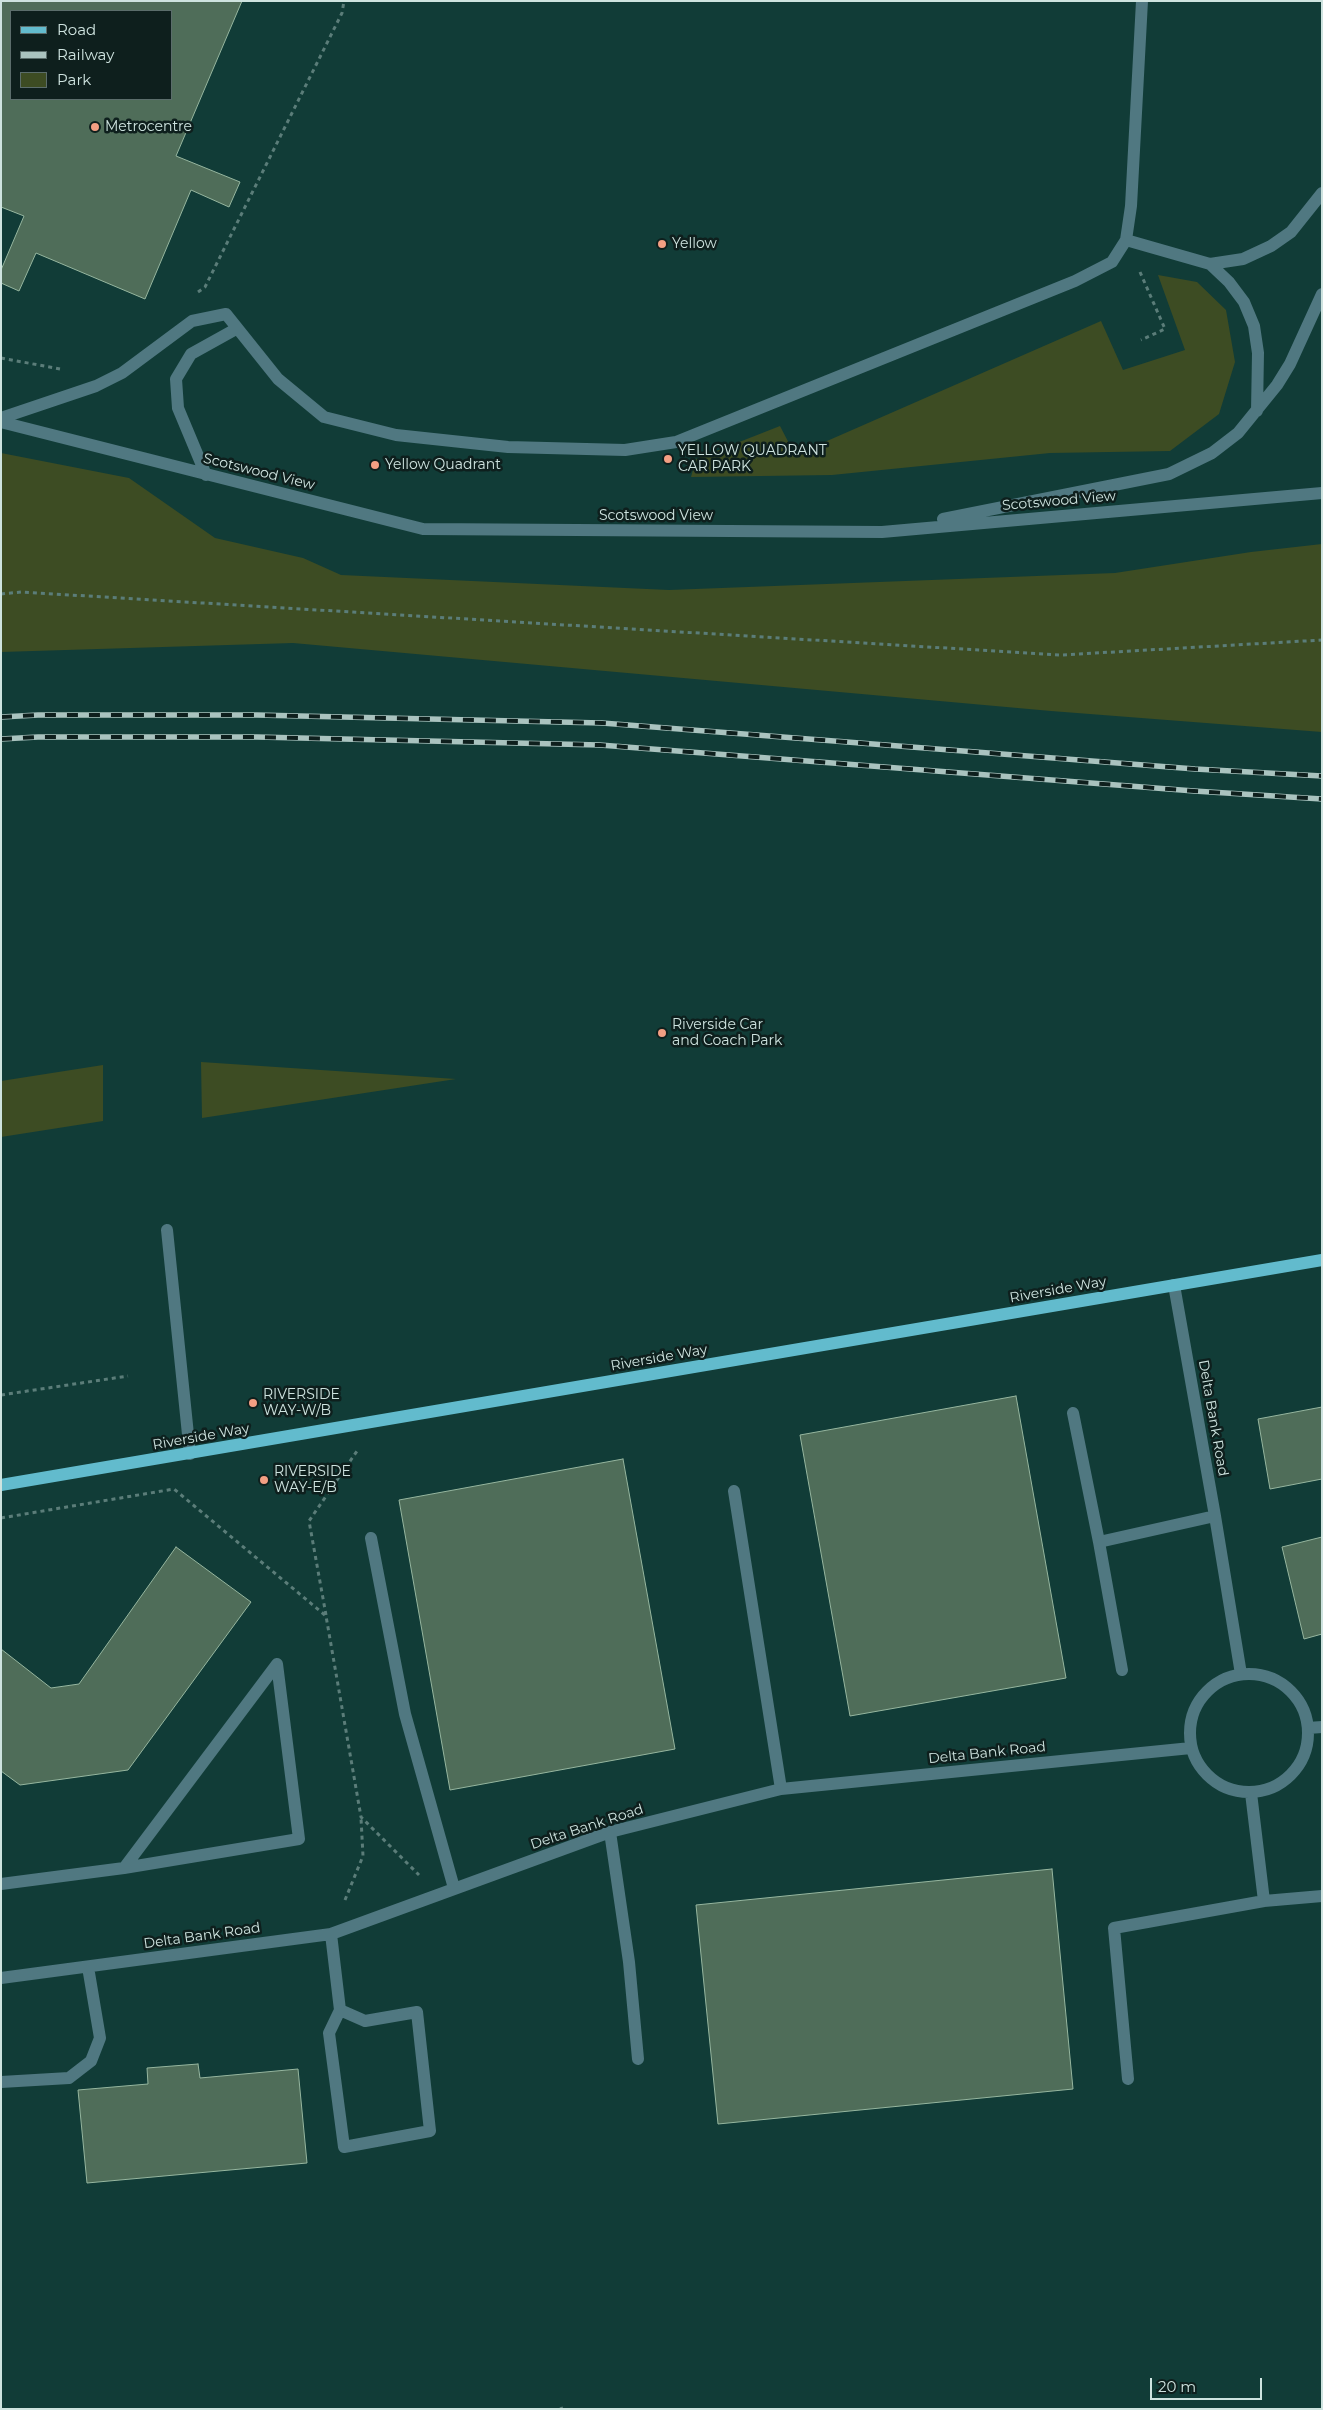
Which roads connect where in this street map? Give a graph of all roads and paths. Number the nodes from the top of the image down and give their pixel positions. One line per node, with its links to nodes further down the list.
1 (344, 1): 7 (path)
2 (1142, 1): 4 (street)
3 (1322, 193): 5 (street)
4 (1126, 240): 5 (street); 8 (street); 9 (path)
5 (1210, 264): 12 (street)
6 (1322, 294): 12 (street)
7 (190, 298)
8 (236, 329): 13 (street); 14 (street)
9 (1141, 340)
10 (1, 358): 11 (path)
11 (68, 371)
12 (1257, 412): 16 (street)
13 (1, 420): 14 (street, Scotswood View)
14 (206, 475): 16 (street, Scotswood View)
15 (1322, 493): 16 (street, Scotswood View)
16 (882, 532)
17 (1, 594): 18 (path)
18 (1322, 640)
19 (168, 1230): 26 (street)
20 (1322, 1260): 21 (main road, Riverside Way)
21 (1174, 1285): 25 (main road, Riverside Way); 29 (street, Delta Bank Road)
22 (128, 1376): 23 (path)
23 (1, 1395)
24 (1073, 1413): 32 (street)
25 (377, 1422): 26 (main road, Riverside Way); 33 (path)
26 (190, 1454): 27 (main road, Riverside Way)
27 (1, 1485)
28 (734, 1491): 39 (street)
29 (1215, 1516): 32 (street); 35 (street, Delta Bank Road)
30 (1, 1518): 33 (path)
31 (371, 1538): 45 (street)
32 (1099, 1542): 34 (street)
33 (326, 1616): 41 (path)
34 (1122, 1670)
35 (1241, 1674): 37 (street); 38 (street)
36 (1322, 1727): 37 (street)
37 (1308, 1728): 40 (street)
38 (1191, 1748): 39 (street, Delta Bank Road); 40 (street)
39 (781, 1788): 42 (street, Delta Bank Road)
40 (1250, 1793): 48 (street)
41 (361, 1817): 46 (path); 49 (path)
42 (610, 1832): 45 (street, Delta Bank Road); 53 (street)
43 (124, 1868): 43 (street); 44 (street)
44 (1, 1884)
45 (454, 1888): 46 (street, Delta Bank Road)
46 (438, 1895): 49 (street, Delta Bank Road)
47 (1322, 1896): 48 (street)
48 (1264, 1901): 54 (street)
49 (331, 1934): 50 (street, Delta Bank Road); 52 (street)
50 (88, 1967): 51 (street, Delta Bank Road); 55 (street)
51 (1, 1978)
52 (340, 2010): 52 (street)
53 (638, 2059)
54 (1128, 2079)
55 (1, 2082)

